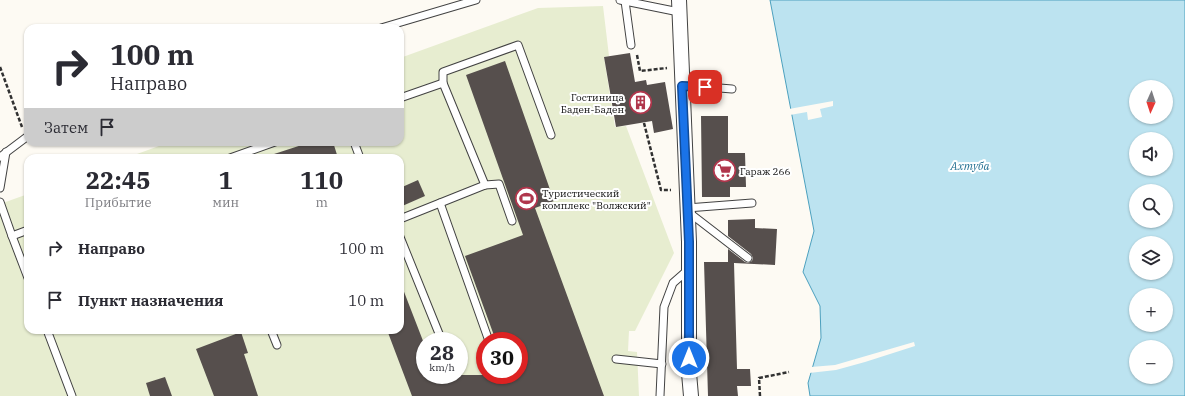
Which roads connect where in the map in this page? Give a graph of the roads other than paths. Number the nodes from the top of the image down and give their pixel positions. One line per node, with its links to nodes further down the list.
1 (476, 0): 4 (lane)
2 (623, 1): 3 (lane); 5 (lane)
3 (679, 6): 7 (street)
4 (395, 24)
5 (631, 45)
6 (443, 83): 9 (lane); 10 (lane); 15 (lane)
7 (682, 86): 8 (lane); 20 (street)
8 (732, 89)
9 (404, 97)
10 (551, 135)
11 (24, 139): 14 (lane)
12 (264, 146): 13 (lane)
13 (241, 154)
14 (3, 155): 16 (lane)
15 (485, 184): 18 (lane); 22 (lane)
16 (0, 188)
17 (0, 202): 24 (lane)
18 (440, 203): 21 (lane); 30 (lane)
19 (752, 203): 20 (lane)
20 (687, 210): 26 (lane); 28 (street)
21 (404, 217)
22 (512, 221)
23 (24, 232): 24 (lane)
24 (12, 236): 27 (lane)
25 (404, 247): 29 (lane)
26 (748, 258)
27 (24, 268)
28 (689, 268): 35 (lane); 38 (street)
29 (438, 332)
30 (486, 332)
31 (49, 334): 36 (lane)
32 (272, 334): 33 (lane)
33 (276, 345)
34 (616, 360): 35 (lane)
35 (662, 364): 37 (lane)
36 (72, 396)
37 (660, 396)
38 (691, 396)

